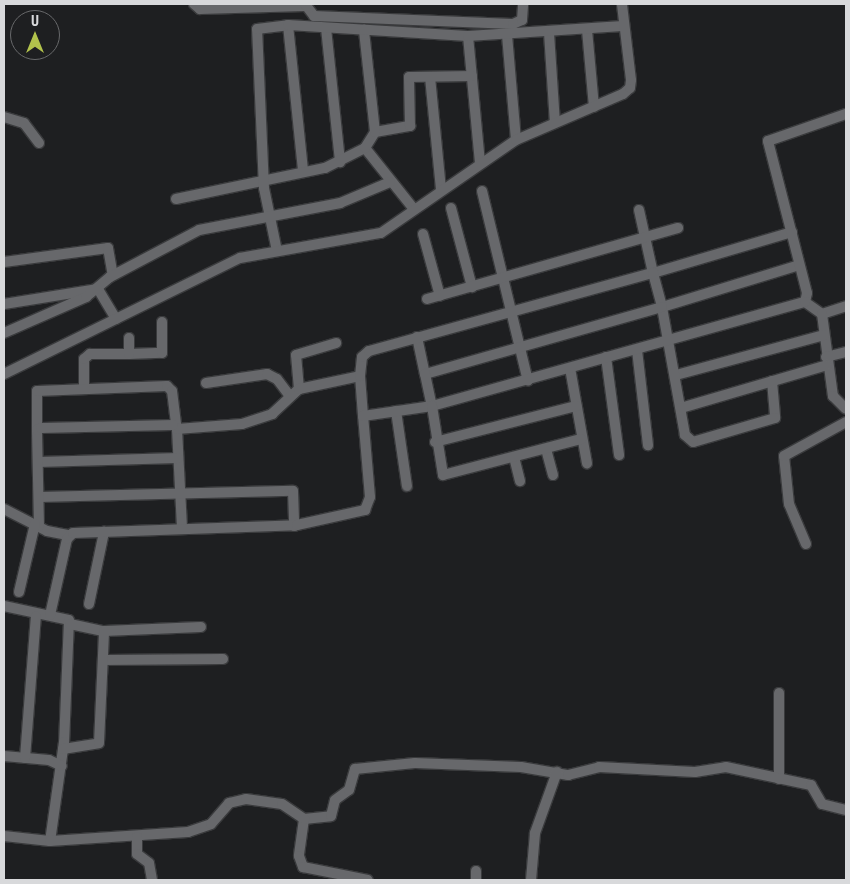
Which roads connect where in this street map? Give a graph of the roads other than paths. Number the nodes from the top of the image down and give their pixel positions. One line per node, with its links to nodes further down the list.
1 (194, 4): 4 (street)
2 (522, 4): 4 (street)
3 (622, 4): 6 (street)
4 (305, 5)
5 (288, 25): 7 (street); 25 (street); 26 (street)
6 (623, 26): 9 (street); 15 (street)
7 (326, 28): 8 (street); 23 (street)
8 (364, 30): 12 (street); 19 (street)
9 (587, 30): 10 (street); 15 (street)
10 (549, 33): 11 (street); 18 (street)
11 (507, 35): 12 (street); 20 (street)
12 (468, 36): 13 (street)
13 (472, 76): 14 (street); 24 (street)
14 (430, 77): 19 (street); 28 (street)
15 (594, 106): 18 (street)
16 (846, 114): 36 (street)
17 (4, 116): 21 (street)
18 (555, 123): 20 (street)
19 (375, 132): 22 (street)
20 (516, 140): 24 (street)
21 (39, 143)
22 (365, 148): 23 (street); 27 (street)
23 (340, 162): 25 (street)
24 (480, 163): 28 (street)
25 (304, 171): 26 (street)
26 (263, 179): 30 (street); 34 (street)
27 (390, 182): 31 (street); 34 (street)
28 (440, 189): 31 (street)
29 (482, 190): 44 (street)
30 (176, 199)
31 (413, 208): 39 (street)
32 (451, 208): 45 (street)
33 (639, 210): 38 (street)
34 (268, 217): 39 (street); 43 (street)
35 (678, 228): 38 (street)
36 (792, 232): 41 (street); 42 (street)
37 (424, 234): 47 (street)
38 (645, 238): 42 (street); 44 (street)
39 (277, 251): 55 (street)
40 (4, 262): 43 (street)
41 (799, 265): 49 (street); 52 (street)
42 (653, 273): 52 (street); 53 (street)
43 (113, 275): 46 (street)
44 (506, 277): 45 (street); 53 (street)
45 (472, 286): 47 (street)
46 (98, 289): 50 (street); 55 (street); 57 (street)
47 (440, 296): 48 (street)
48 (428, 299)
49 (805, 302): 54 (street); 61 (street)
50 (4, 304)
51 (846, 306): 54 (street)
52 (662, 307): 61 (street); 63 (street)
53 (513, 312): 59 (street); 63 (street)
54 (822, 314): 58 (street)
55 (116, 319): 70 (street)
56 (162, 322): 66 (street)
57 (4, 333)
58 (824, 335): 68 (street); 72 (street)
59 (417, 337): 71 (street); 73 (street)
60 (128, 338): 66 (street)
61 (671, 340): 64 (street); 72 (street)
62 (336, 343): 78 (street)
63 (520, 347): 71 (street); 74 (street)
64 (637, 350): 67 (street); 91 (street)
65 (846, 352): 68 (street)
66 (128, 354): 77 (street)
67 (606, 357): 69 (street); 93 (street)
68 (827, 361): 75 (street); 83 (street)
69 (570, 368): 74 (street); 81 (street)
70 (4, 374)
71 (425, 374): 80 (street)
72 (676, 375): 82 (street)
73 (360, 376): 78 (street); 85 (street)
74 (528, 381): 80 (street)
75 (772, 381): 82 (street); 82 (street)
76 (206, 382): 79 (street)
77 (84, 389): 87 (street); 88 (street)
78 (299, 389): 79 (street)
79 (290, 396): 87 (street)
80 (432, 406): 84 (street); 90 (street)
81 (576, 406): 89 (street); 90 (street)
82 (681, 408)
83 (846, 409)
84 (396, 411): 85 (street); 100 (street)
85 (363, 416): 105 (street)
86 (846, 422): 109 (street)
87 (175, 427): 88 (street); 95 (street)
88 (37, 430): 96 (street)
89 (581, 440): 92 (street); 97 (street)
90 (435, 442): 94 (street)
91 (648, 445)
92 (546, 449): 94 (street); 98 (street)
93 (619, 455)
94 (514, 457): 99 (street)
95 (178, 458): 96 (street); 101 (street)
96 (38, 462): 102 (street)
97 (586, 463)
98 (553, 475)
99 (520, 481)
100 (407, 486)
101 (180, 493): 102 (street); 105 (street); 106 (street)
102 (39, 497): 104 (street)
103 (4, 509): 104 (street)
104 (37, 525): 108 (street); 110 (street)
105 (294, 526): 106 (street)
106 (182, 529): 107 (street)
107 (104, 532): 108 (street); 111 (street)
108 (68, 535): 114 (street)
109 (806, 544)
110 (19, 592)
111 (89, 604)
112 (4, 609): 113 (street)
113 (36, 616): 114 (street); 123 (street)
114 (50, 616): 115 (street)
115 (70, 624): 117 (street); 121 (street)
116 (201, 627): 117 (street)
117 (104, 631): 119 (street)
118 (224, 659): 119 (street)
119 (103, 660): 121 (street)
120 (779, 693): 126 (street)
121 (63, 749): 124 (street)
122 (4, 756): 123 (street)
123 (25, 758): 124 (street)
124 (62, 766): 131 (street)
125 (557, 772): 126 (street); 128 (street); 134 (street)
126 (779, 779): 127 (street)
127 (846, 810)
128 (304, 819): 130 (street); 133 (street)
129 (4, 836): 131 (street)
130 (137, 837): 131 (street); 132 (street)
131 (50, 841)
132 (152, 880)
133 (368, 880)
134 (531, 880)

